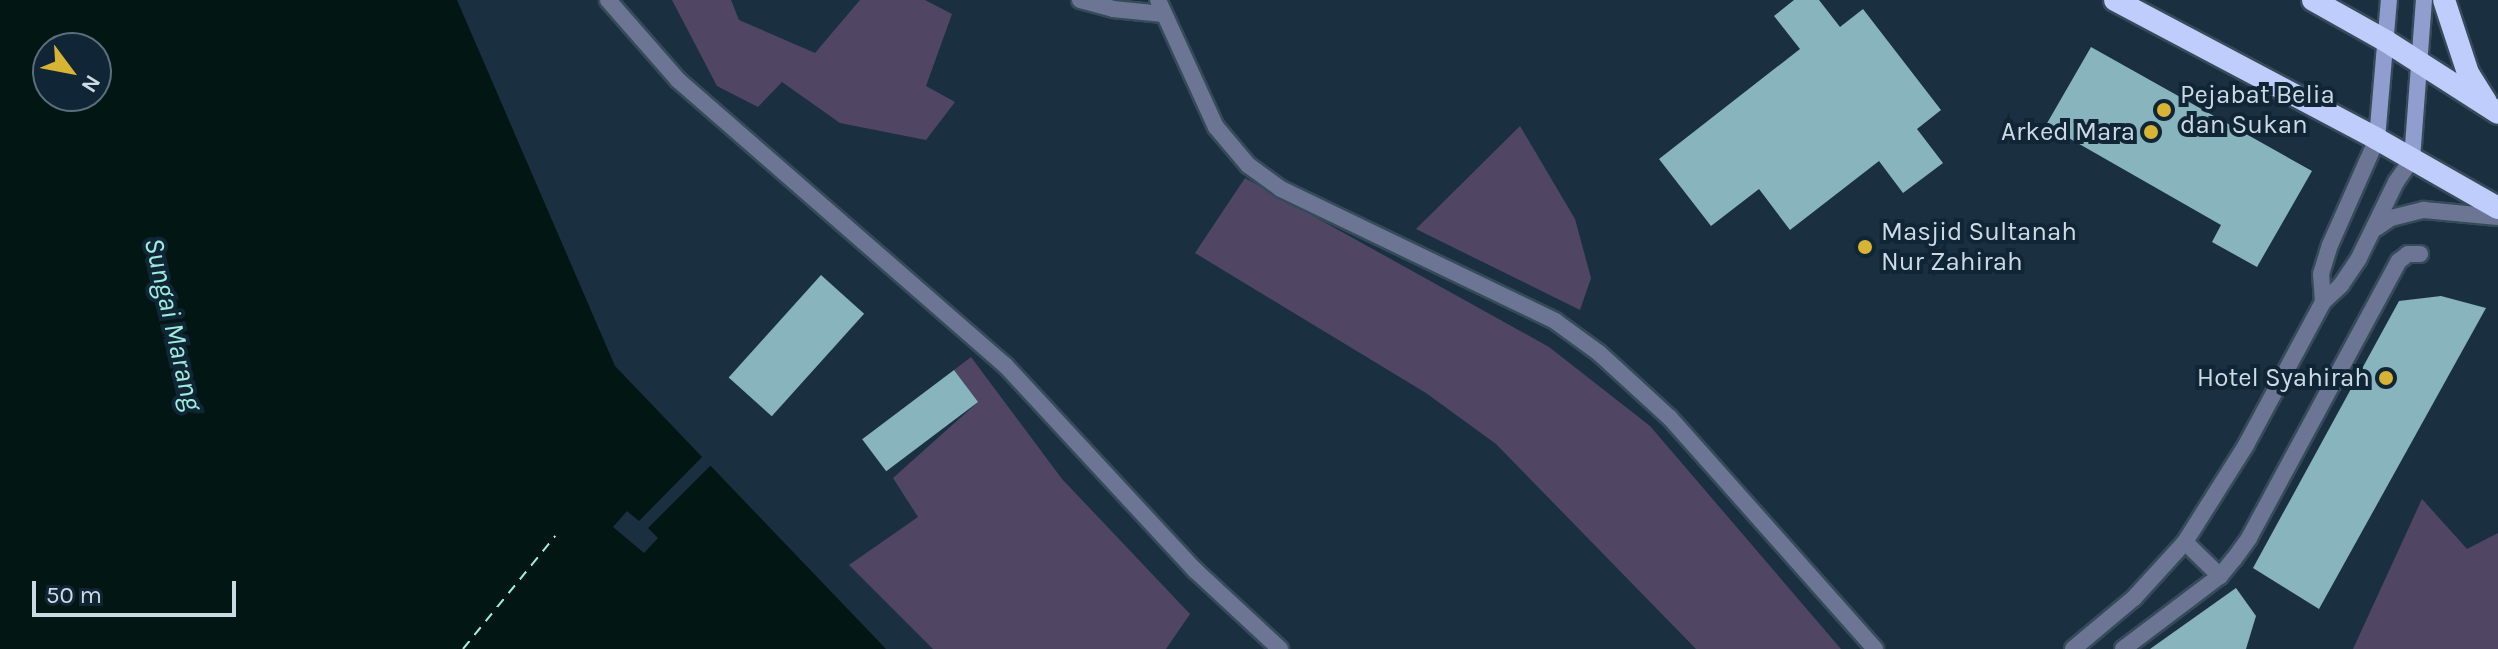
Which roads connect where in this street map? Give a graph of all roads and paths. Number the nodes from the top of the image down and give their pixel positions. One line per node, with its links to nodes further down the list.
1 (608, 0): 21 (street)
2 (1080, 0): 8 (street)
3 (2115, 0): 12 (highway)
4 (2313, 0): 9 (highway)
5 (2389, 0): 9 (main road)
6 (2424, 0): 10 (main road)
7 (2444, 0): 11 (highway)
8 (1161, 7): 22 (street)
9 (2386, 41): 10 (highway); 12 (main road)
10 (2421, 64): 11 (highway); 13 (main road)
11 (2498, 112)
12 (2377, 139): 13 (highway); 18 (street)
13 (2412, 159): 14 (highway); 16 (street)
14 (2498, 208)
15 (2498, 217): 16 (street)
16 (2372, 231): 18 (street)
17 (2420, 254): 20 (street)
18 (2323, 302): 19 (street)
19 (2185, 542): 20 (street); 23 (street)
20 (2220, 576): 24 (street)
21 (1280, 649)
22 (1875, 649)
23 (2073, 649)
24 (2123, 649)

